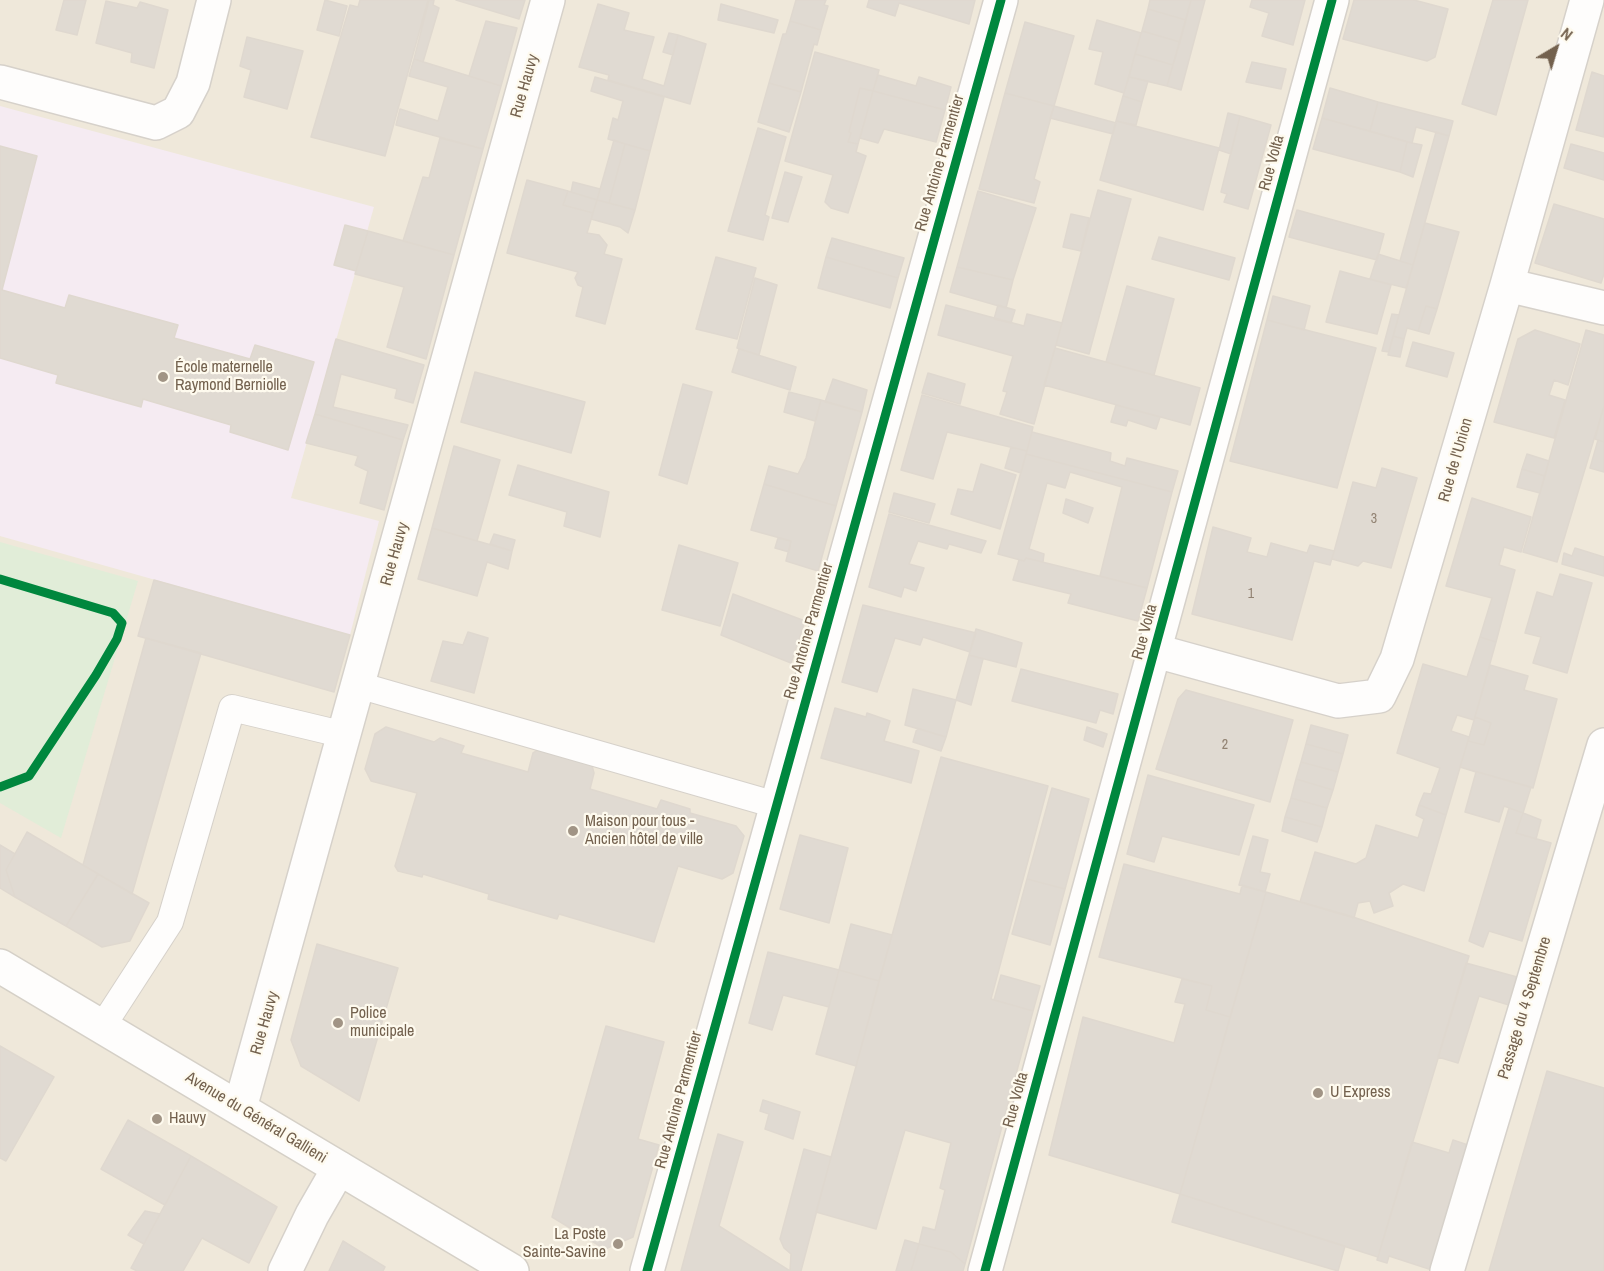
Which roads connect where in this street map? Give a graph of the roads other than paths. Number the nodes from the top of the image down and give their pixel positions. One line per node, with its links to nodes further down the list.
1 (214, 0): 6 (street)
2 (548, 0): 10 (street, Rue Hauvy)
3 (1001, 0): 13 (street, Rue Antoine Parmentier)
4 (1332, 0): 9 (street, Rue Volta)
5 (1587, 0): 7 (street, Rue de l'Union)
6 (0, 82)
7 (1507, 285): 8 (street); 9 (street, Rue de l'Union)
8 (1604, 308)
9 (1156, 651): 21 (street, Rue Volta)
10 (358, 685): 11 (street, Rue Hauvy); 13 (lane)
11 (345, 735): 15 (lane); 16 (street, Rue Hauvy)
12 (1604, 744): 22 (street, Passage du 4 Septembre)
13 (776, 805): 20 (street, Rue Antoine Parmentier)
14 (0, 966): 15 (street, Avenue du Général Gallieni)
15 (102, 1027): 16 (street, Avenue du Général Gallieni)
16 (240, 1108): 17 (street, Avenue du Général Gallieni)
17 (339, 1168): 18 (street); 19 (street, Avenue du Général Gallieni)
18 (285, 1271)
19 (512, 1271)
20 (647, 1271)
21 (985, 1271)
22 (1447, 1271)

